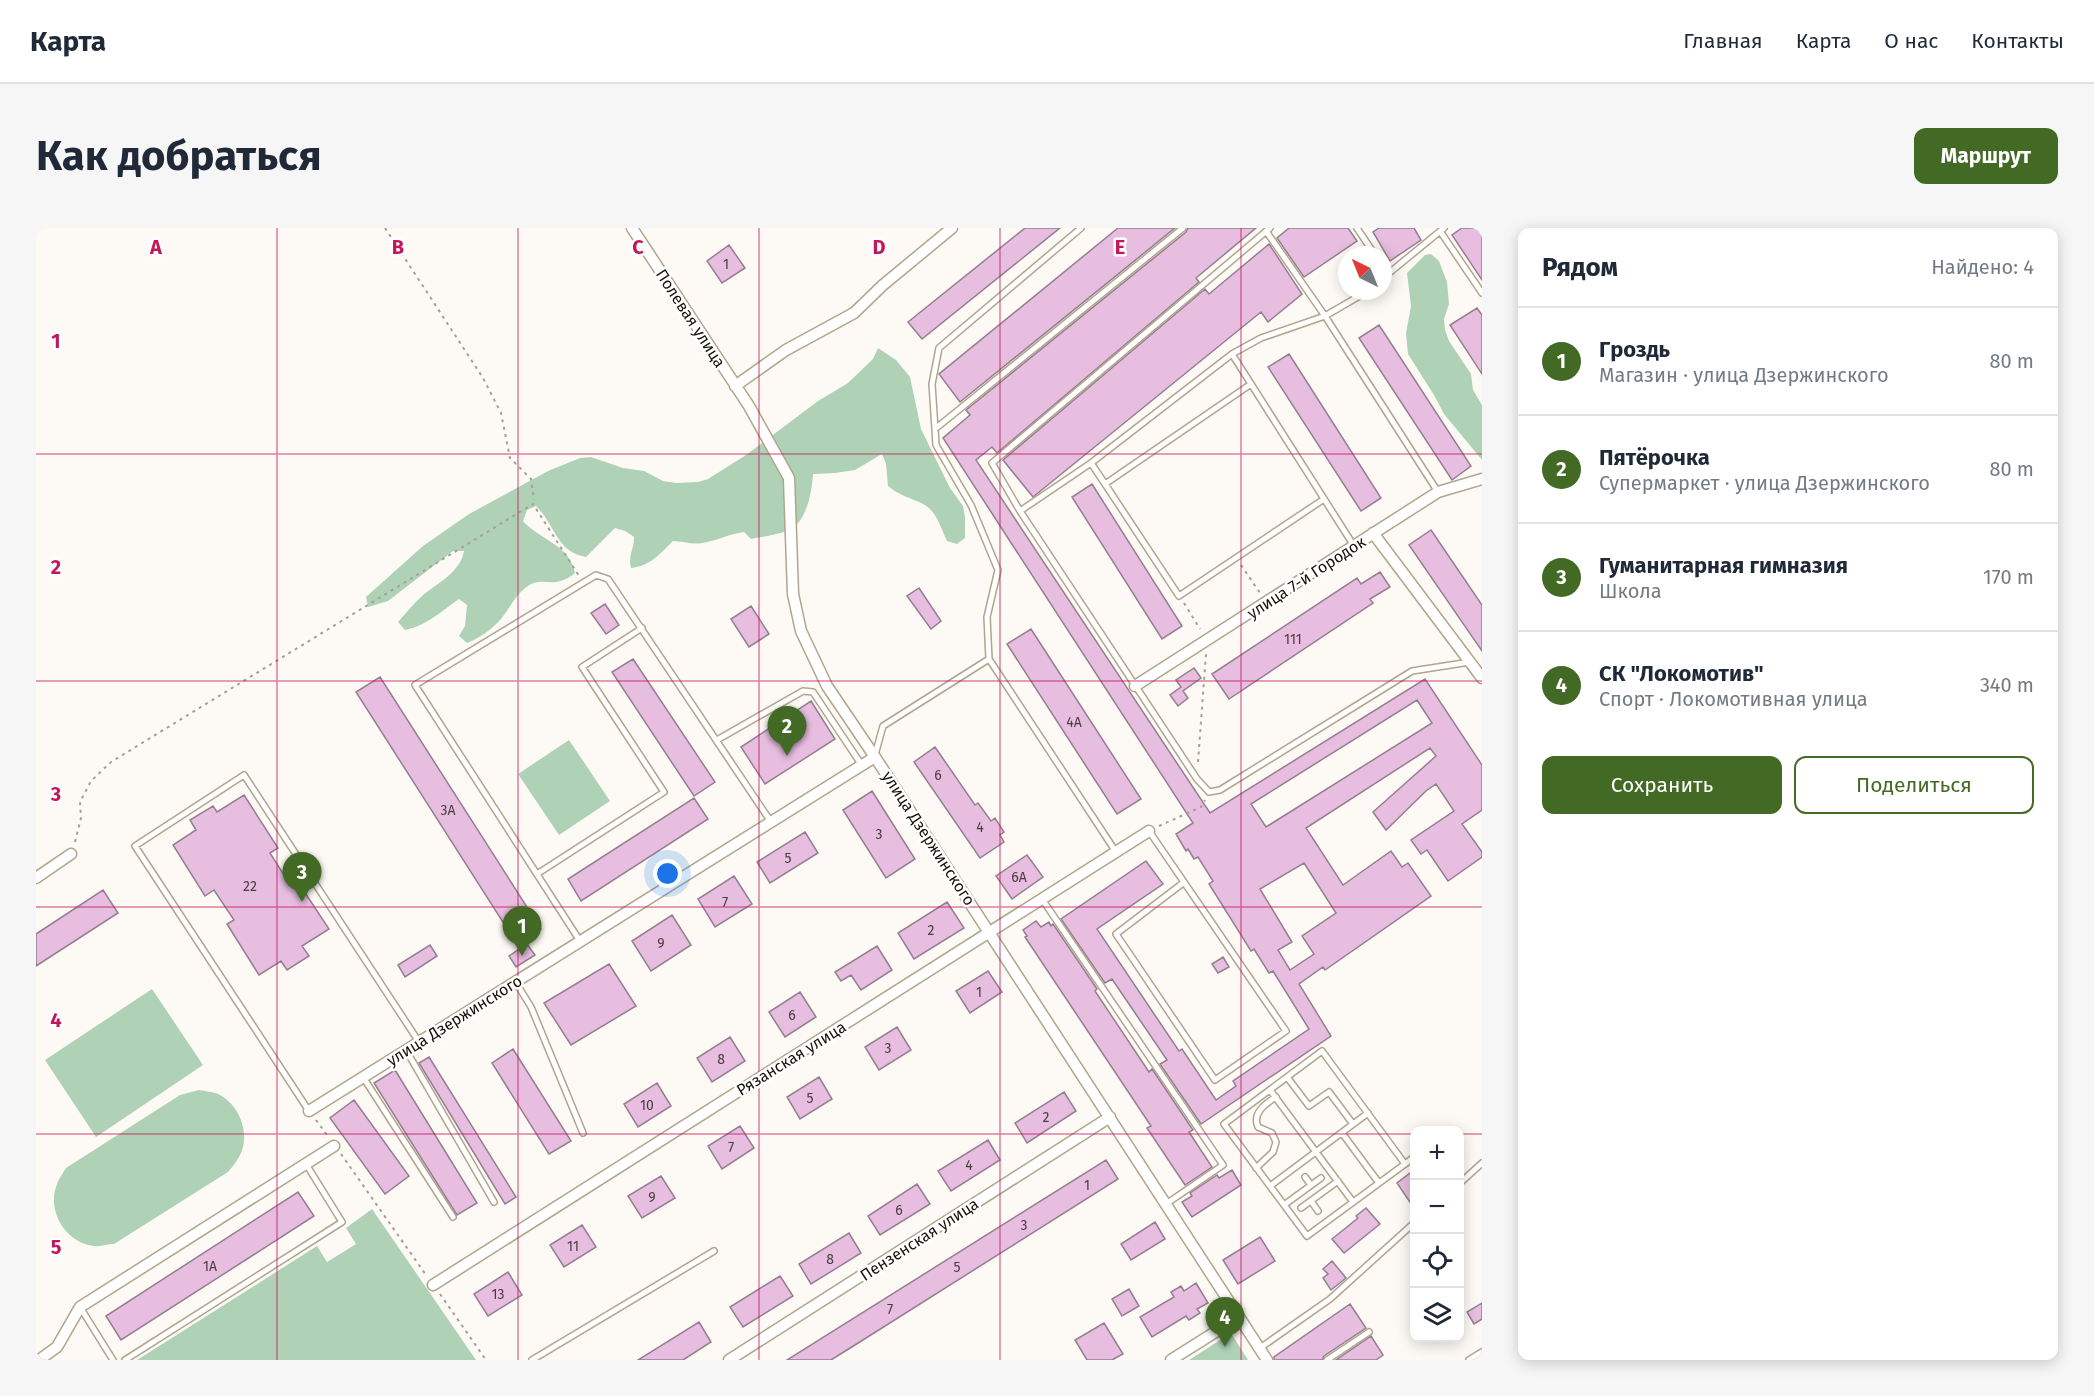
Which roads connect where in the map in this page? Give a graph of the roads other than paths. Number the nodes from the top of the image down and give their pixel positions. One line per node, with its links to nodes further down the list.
1 (632, 228): 16 (street, Полевая улица)
2 (952, 228): 16 (street)
3 (1081, 228): 18 (lane)
4 (1183, 228): 18 (lane)
5 (1357, 228): 8 (lane)
6 (1268, 229): 14 (lane); 24 (lane)
7 (1442, 230): 9 (lane); 11 (lane)
8 (1369, 246)
9 (1392, 271)
10 (1482, 280): 11 (lane)
11 (1476, 284): 12 (lane)
12 (1482, 293)
13 (1353, 300): 14 (lane)
14 (1325, 316): 15 (lane); 22 (lane)
15 (1233, 354): 17 (lane); 19 (lane)
16 (732, 381): 33 (street, Полевая улица)
17 (1251, 384): 21 (lane); 23 (lane)
18 (935, 429): 28 (lane)
19 (1091, 463): 21 (lane); 24 (lane)
20 (1482, 479): 22 (street, улица 7-й Городок)
21 (1105, 484): 23 (lane)
22 (1438, 492): 25 (street, улица 7-й Городок)
23 (1324, 500): 26 (lane)
24 (1020, 511): 31 (lane)
25 (1373, 533): 26 (street, улица 7-й Городок); 29 (street)
26 (1354, 546): 31 (street, улица 7-й Городок)
27 (642, 628): 32 (lane); 39 (lane); 39 (lane)
28 (989, 659): 33 (lane); 37 (lane)
29 (1470, 662): 30 (street); 31 (lane)
30 (1482, 678)
31 (1135, 686)
32 (717, 740): 34 (lane); 35 (lane)
33 (875, 757): 34 (street, улица Дзержинского); 43 (street, улица Дзержинского)
34 (862, 765): 35 (street, улица Дзержинского)
35 (771, 822): 44 (street, улица Дзержинского)
36 (1149, 831): 37 (street, Рязанская улица); 41 (lane)
37 (1116, 852): 42 (street, Рязанская улица)
38 (71, 854): 40 (street)
39 (537, 874): 44 (lane)
40 (36, 878)
41 (1183, 883): 41 (lane)
42 (1042, 898): 43 (street, Рязанская улица); 75 (lane)
43 (990, 932): 54 (street, улица Дзержинского); 82 (street, Рязанская улица)
44 (580, 941): 45 (street, улица Дзержинского)
45 (515, 981): 46 (street, улица Дзержинского); 57 (lane)
46 (419, 1042): 47 (street, улица Дзержинского); 52 (lane)
47 (406, 1050): 48 (street, улица Дзержинского); 73 (lane)
48 (363, 1077): 52 (street, улица Дзержинского); 79 (lane)
49 (1287, 1077): 50 (lane); 53 (lane); 55 (lane)
50 (1270, 1090): 51 (lane); 64 (lane)
51 (1276, 1097): 59 (lane); 64 (lane)
52 (309, 1111)
53 (1368, 1113): 55 (lane); 63 (lane)
54 (1110, 1117): 75 (street, улица Дзержинского); 92 (street, Пензенская улица)
55 (1353, 1124): 56 (lane)
56 (1342, 1132): 59 (lane); 69 (lane)
57 (583, 1133)
58 (334, 1146): 62 (street)
59 (1316, 1152): 68 (lane); 71 (lane)
60 (1410, 1160): 63 (lane)
61 (1482, 1163): 67 (lane)
62 (306, 1164): 83 (street); 90 (lane)
63 (1405, 1164): 69 (lane)
64 (1256, 1168): 71 (lane)
65 (1305, 1177): 70 (lane)
66 (1321, 1178): 70 (lane)
67 (1461, 1180)
68 (1338, 1181): 72 (lane); 74 (lane)
69 (1379, 1183): 74 (lane)
70 (1311, 1185): 76 (lane)
71 (1270, 1186): 76 (lane)
72 (1311, 1201): 77 (lane); 78 (lane)
73 (494, 1202)
74 (1353, 1202): 76 (lane)
75 (1166, 1204): 84 (street, улица Дзержинского)
76 (1284, 1205)
77 (1301, 1208)
78 (1318, 1211)
79 (453, 1217)
80 (1410, 1227): 86 (lane)
81 (714, 1251): 91 (lane)
82 (433, 1284)
83 (80, 1307): 88 (street); 89 (lane)
84 (1239, 1317): 86 (street, улица Дзержинского); 93 (street)
85 (1369, 1332): 95 (lane)
86 (1259, 1348): 94 (street, улица Дзержинского)
87 (1482, 1352): 96 (lane)
88 (39, 1360)
89 (113, 1360)
90 (125, 1360)
91 (532, 1360)
92 (729, 1360)
93 (1171, 1360)
94 (1267, 1360)
95 (1327, 1360)
96 (1469, 1360)

